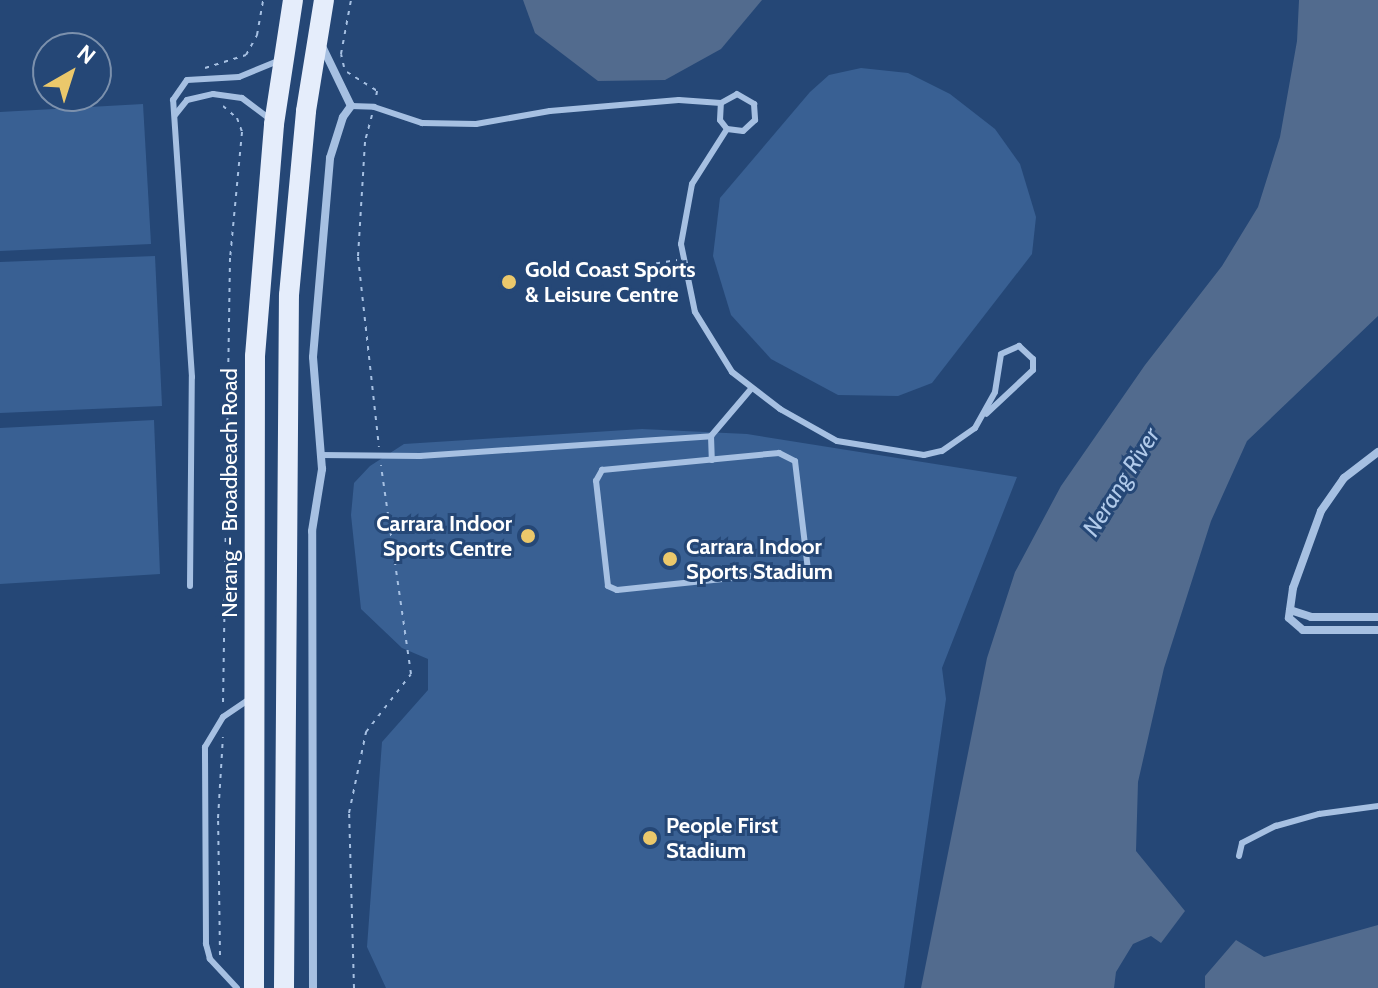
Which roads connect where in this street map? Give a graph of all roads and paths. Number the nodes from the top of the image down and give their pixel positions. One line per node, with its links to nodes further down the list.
1 (263, 0): 7 (path)
2 (293, 0): 6 (main road, Nerang - Broadbeach Road)
3 (324, 0): 5 (main road)
4 (351, 0): 11 (path)
5 (318, 36): 10 (street); 37 (main road)
6 (284, 57): 12 (lane); 13 (main road, Nerang - Broadbeach Road)
7 (205, 67)
8 (213, 103): 31 (path)
9 (721, 103): 11 (lane); 14 (lane); 14 (lane)
10 (351, 106): 11 (lane); 22 (street)
11 (374, 107): 21 (path)
12 (175, 115): 13 (lane); 26 (lane)
13 (274, 124): 30 (main road, Nerang - Broadbeach Road)
14 (727, 129): 15 (lane)
15 (683, 259): 16 (path); 17 (lane)
16 (597, 273)
17 (751, 389): 18 (lane); 19 (lane)
18 (986, 414): 18 (lane)
19 (711, 436): 21 (lane); 24 (lane)
20 (1378, 452): 23 (street)
21 (380, 454): 22 (lane); 39 (path)
22 (320, 455): 38 (street)
23 (1369, 458): 25 (street); 27 (street)
24 (712, 460): 24 (lane)
25 (1378, 463)
26 (190, 586)
27 (1290, 610): 28 (street); 29 (street)
28 (1378, 617)
29 (1378, 630)
30 (254, 696): 31 (lane); 36 (main road, Nerang - Broadbeach Road)
31 (223, 717): 34 (path); 34 (lane)
32 (1378, 806): 33 (lane)
33 (1239, 856)
34 (221, 972): 35 (lane)
35 (237, 988)
36 (254, 988)
37 (284, 988)
38 (313, 988)
39 (354, 988)

